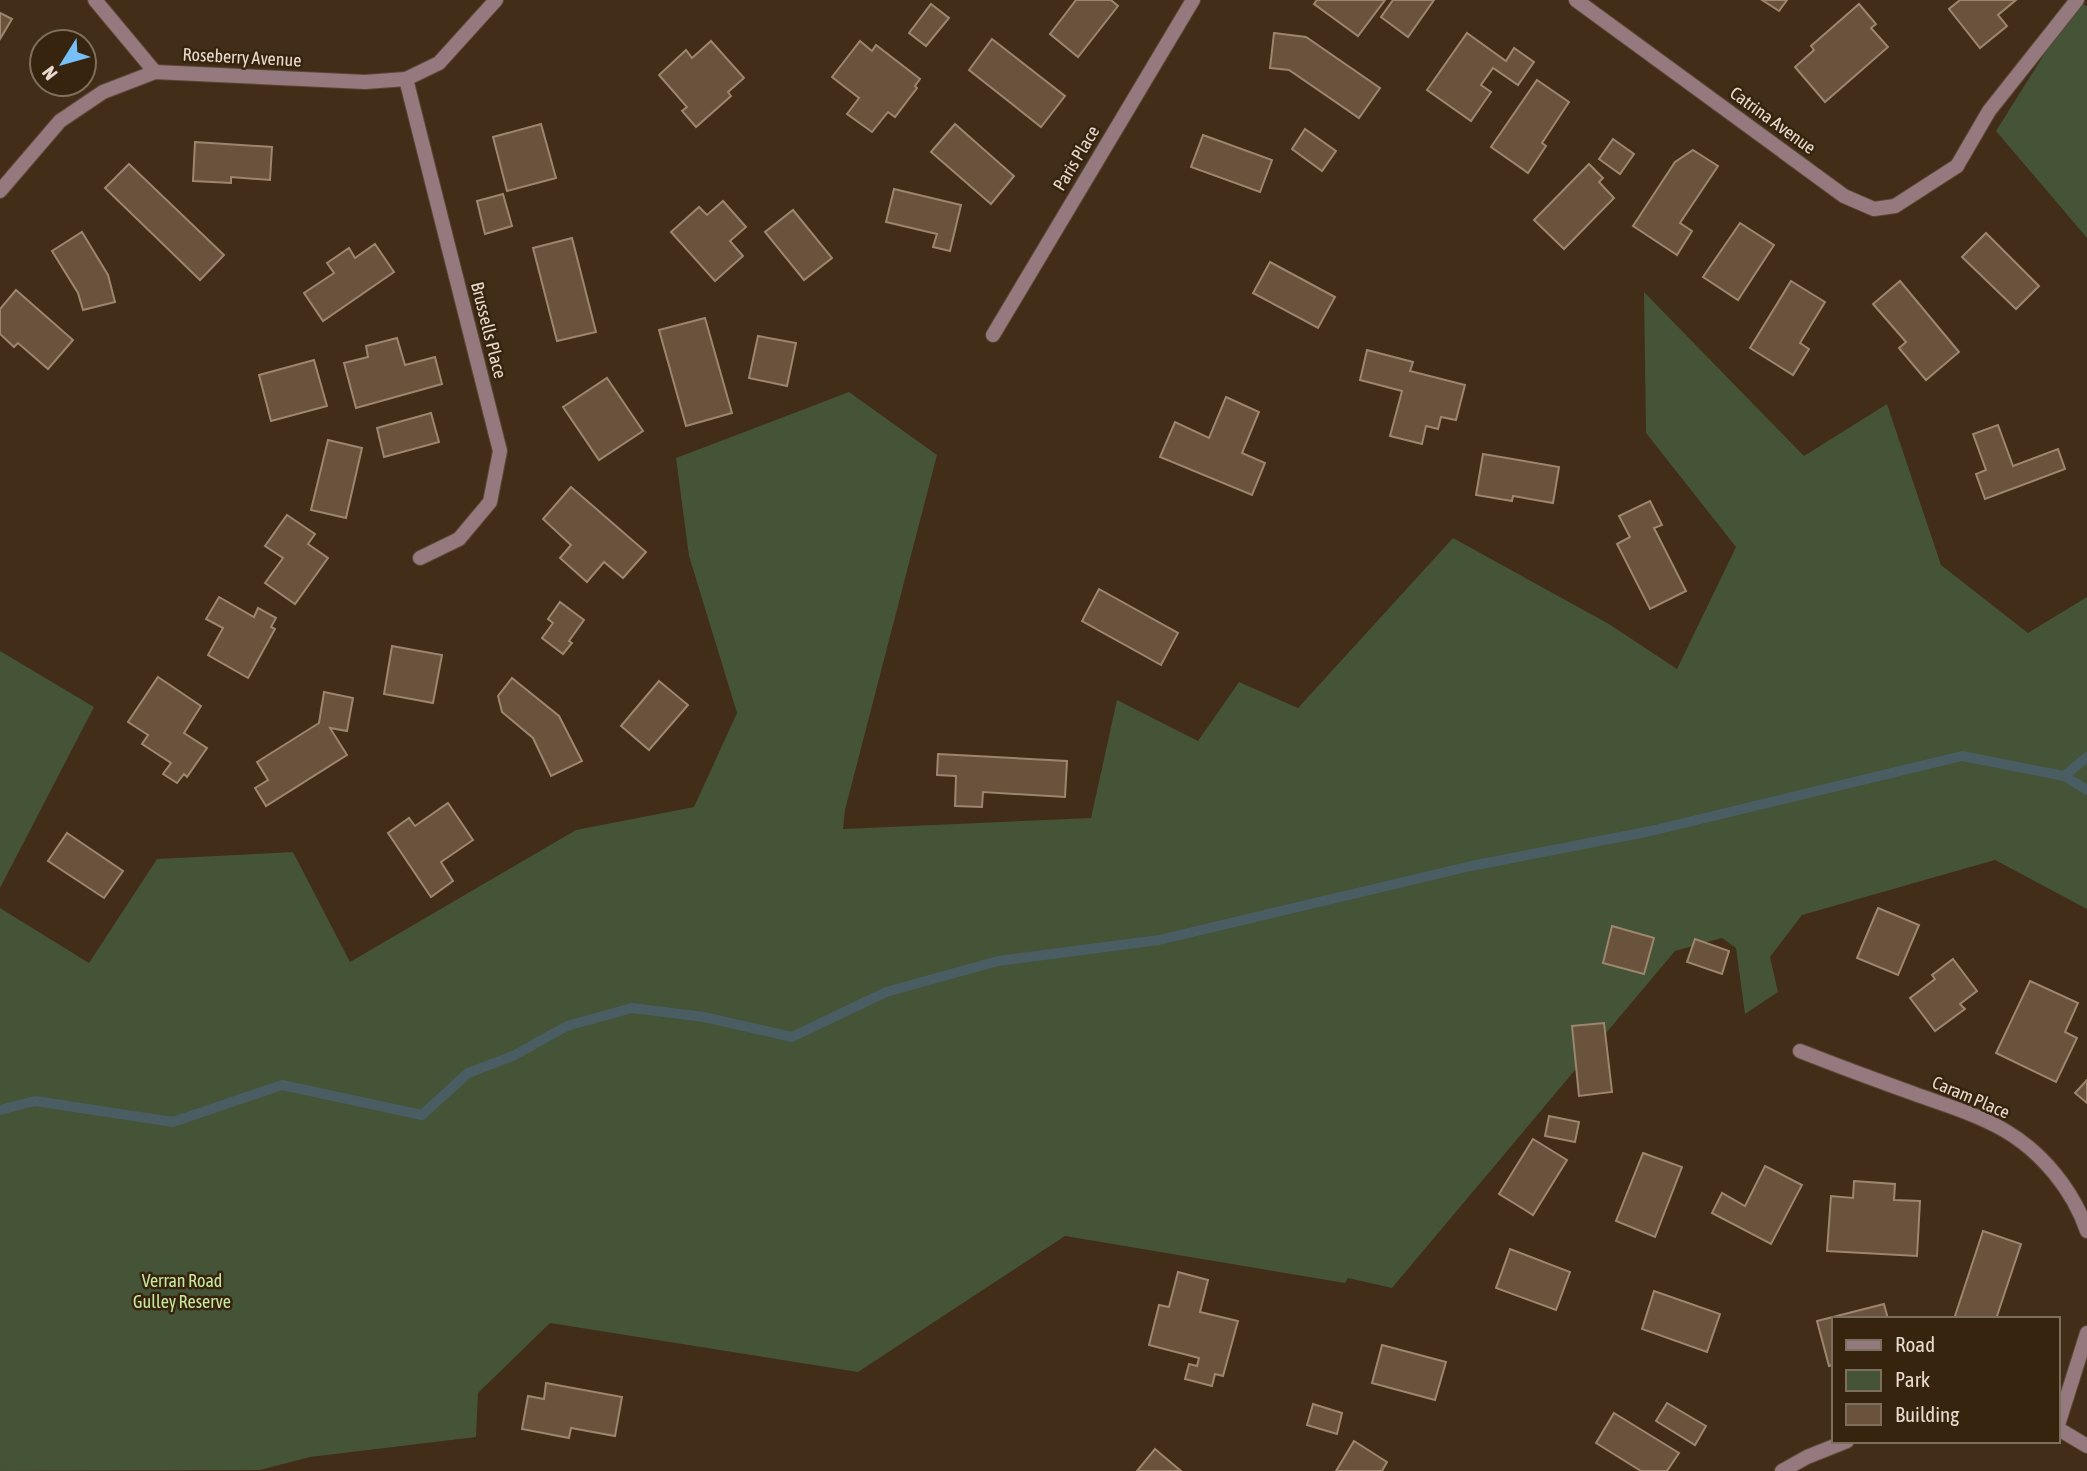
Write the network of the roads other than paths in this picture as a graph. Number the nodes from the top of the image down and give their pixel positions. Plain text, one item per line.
1 (95, 0) edge
2 (496, 0) edge
3 (1193, 0) edge
4 (1576, 0) edge
5 (2077, 0) edge
6 (155, 72) junction
7 (406, 79) junction
8 (0, 191) edge
9 (993, 335) dead end
10 (420, 558) dead end
11 (1800, 1051) dead end
12 (2087, 1231) edge
13 (2087, 1333) edge
14 (2059, 1422) edge
15 (2059, 1429) edge
16 (1842, 1443) edge
17 (2087, 1446) edge
18 (1782, 1471) edge

1 - 6 street
2 - 7 street, Roseberry Avenue
3 - 9 street, Paris Place
4 - 5 street, Catrina Avenue
6 - 7 street, Roseberry Avenue
6 - 8 street, Roseberry Avenue
7 - 10 street, Brussells Place
11 - 12 street, Caram Place
13 - 14 street
15 - 17 street
16 - 18 street

